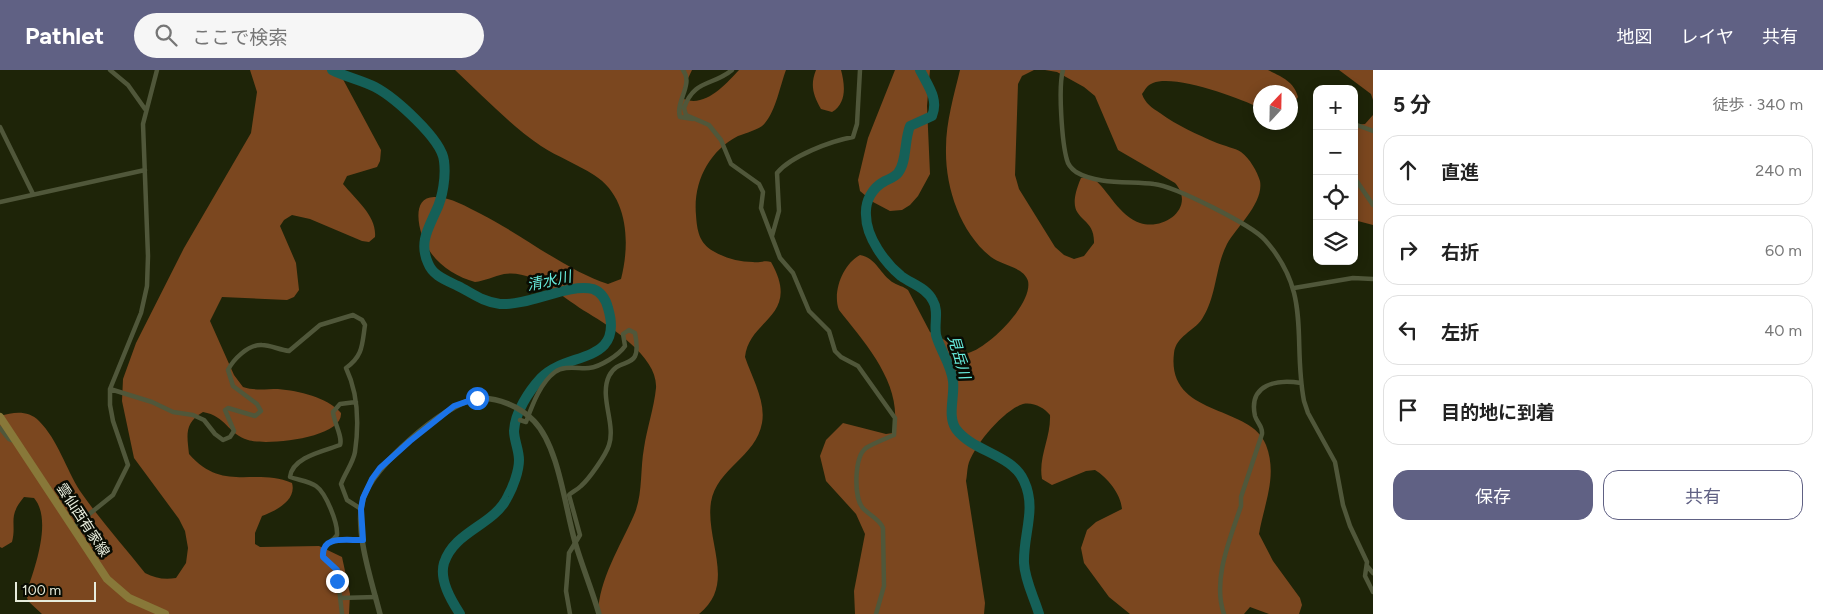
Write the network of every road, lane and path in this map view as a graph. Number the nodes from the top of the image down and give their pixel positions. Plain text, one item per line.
1 (110, 70) edge
2 (157, 70) edge
3 (683, 70) edge
4 (732, 70) edge
5 (860, 70) edge
6 (1063, 70) edge
7 (146, 110) junction
8 (695, 118) junction
9 (1358, 125) edge
10 (0, 127) edge
11 (1373, 131) edge
12 (145, 170) junction
13 (1358, 182) edge
14 (33, 194) junction
15 (0, 202) edge
16 (1373, 204) edge
17 (771, 238) junction
18 (1373, 279) edge
19 (1294, 288) junction
20 (1301, 383) junction
21 (110, 389) junction
22 (356, 402) junction
23 (0, 418) edge
24 (520, 420) dead end
25 (0, 428) edge
26 (18, 442) junction
27 (361, 509) junction
28 (72, 528) junction
29 (335, 539) junction
30 (363, 540) junction
31 (575, 543) junction
32 (1367, 566) junction
33 (1373, 573) edge
34 (1373, 592) edge
35 (376, 597) junction
36 (340, 598) junction
37 (165, 614) edge
38 (342, 614) edge
39 (380, 614) edge
40 (570, 614) edge
41 (599, 614) edge
42 (876, 614) edge
43 (1224, 614) edge

1 - 7 street
2 - 7 street
3 - 8 street
4 - 8 street
5 - 17 street
6 - 19 street
7 - 12 street
8 - 17 street
9 - 11 street
10 - 14 street
12 - 14 street
12 - 21 street
13 - 16 street
14 - 15 street
17 - 42 street
18 - 19 street
19 - 20 street
20 - 32 street
20 - 43 street
21 - 22 street
21 - 28 street
22 - 27 street
22 - 29 street
23 - 26 main road, 雲仙西有家線
24 - 31 street
25 - 26 street
26 - 28 main road, 雲仙西有家線
27 - 30 street
27 - 31 street
28 - 37 main road, 雲仙西有家線
29 - 30 street
29 - 36 street
30 - 35 street
31 - 40 street
31 - 41 street
32 - 33 street
32 - 34 street
35 - 36 street
35 - 39 street
36 - 38 street

